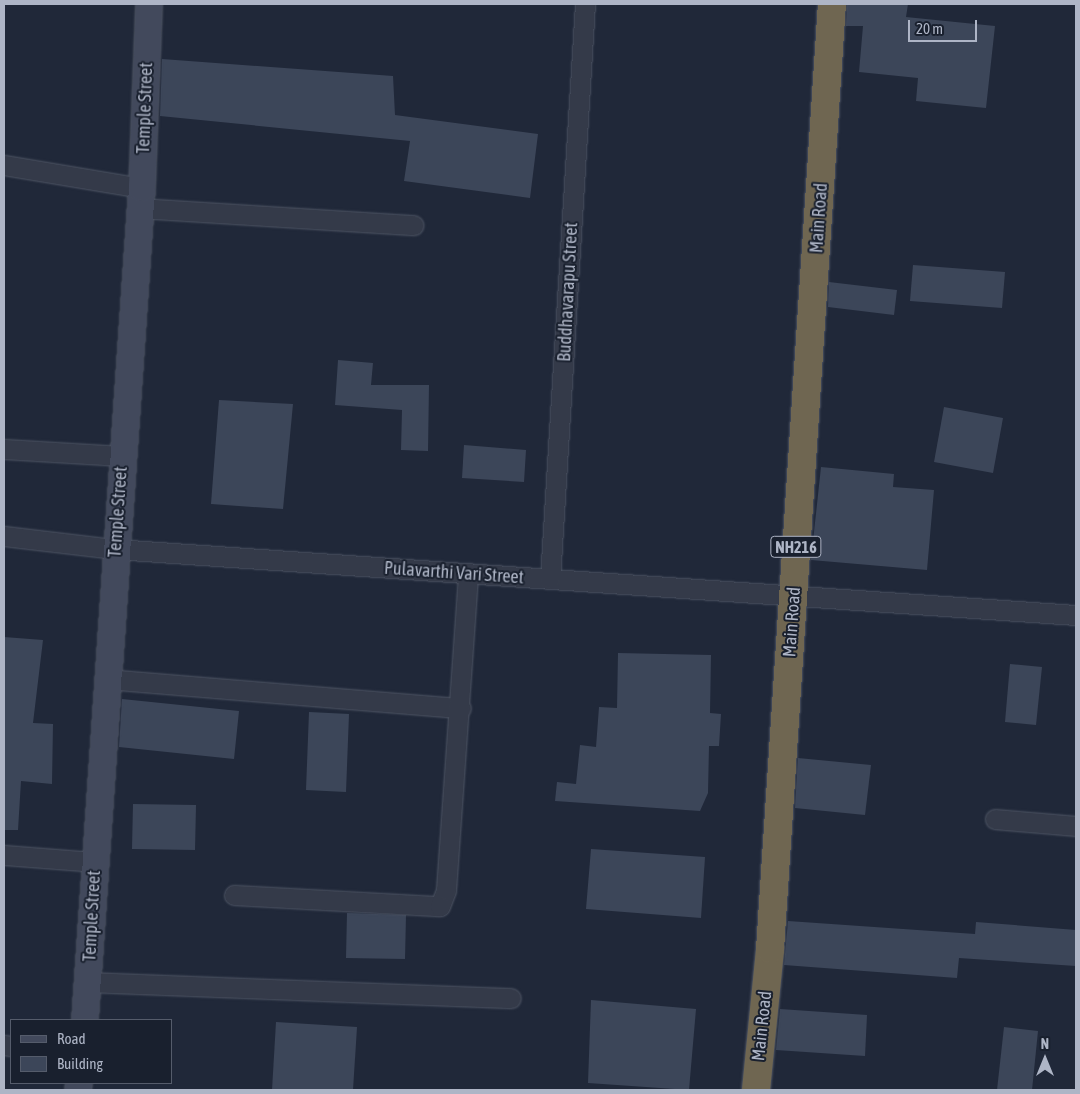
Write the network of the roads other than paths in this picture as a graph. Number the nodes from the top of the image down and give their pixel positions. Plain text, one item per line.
1 (149, 4) edge
2 (585, 4) edge
3 (832, 4) edge
4 (4, 165) edge
5 (141, 198) junction
6 (413, 225) dead end
7 (4, 449) edge
8 (122, 456) junction
9 (4, 536) edge
10 (115, 549) junction
11 (468, 574) junction
12 (550, 579) junction
13 (793, 598) junction
14 (1076, 615) edge
15 (106, 679) junction
16 (461, 708) junction
17 (995, 819) dead end
18 (1076, 826) edge
19 (4, 855) edge
20 (94, 862) junction
21 (234, 894) dead end
22 (89, 982) junction
23 (512, 998) dead end
24 (85, 1019) edge
25 (756, 1090) edge

1 - 5 street, Temple Street
2 - 12 street, Buddhavarapu Street
3 - 13 highway, Main Road / NH216
4 - 5 street
5 - 6 street
5 - 8 street, Temple Street
7 - 8 street
8 - 10 street, Temple Street
9 - 10 street, Pulavarthi Vari Street
10 - 11 street, Pulavarthi Vari Street
10 - 15 street, Temple Street
11 - 12 street, Pulavarthi Vari Street
11 - 16 street
12 - 13 street, Pulavarthi Vari Street
13 - 14 street, Pulavarthi Vari Street
13 - 25 highway, Main Road / NH216
15 - 16 street
15 - 20 street, Temple Street
16 - 21 street
17 - 18 street
19 - 20 street
20 - 22 street, Temple Street
22 - 23 street
22 - 24 street, Temple Street

